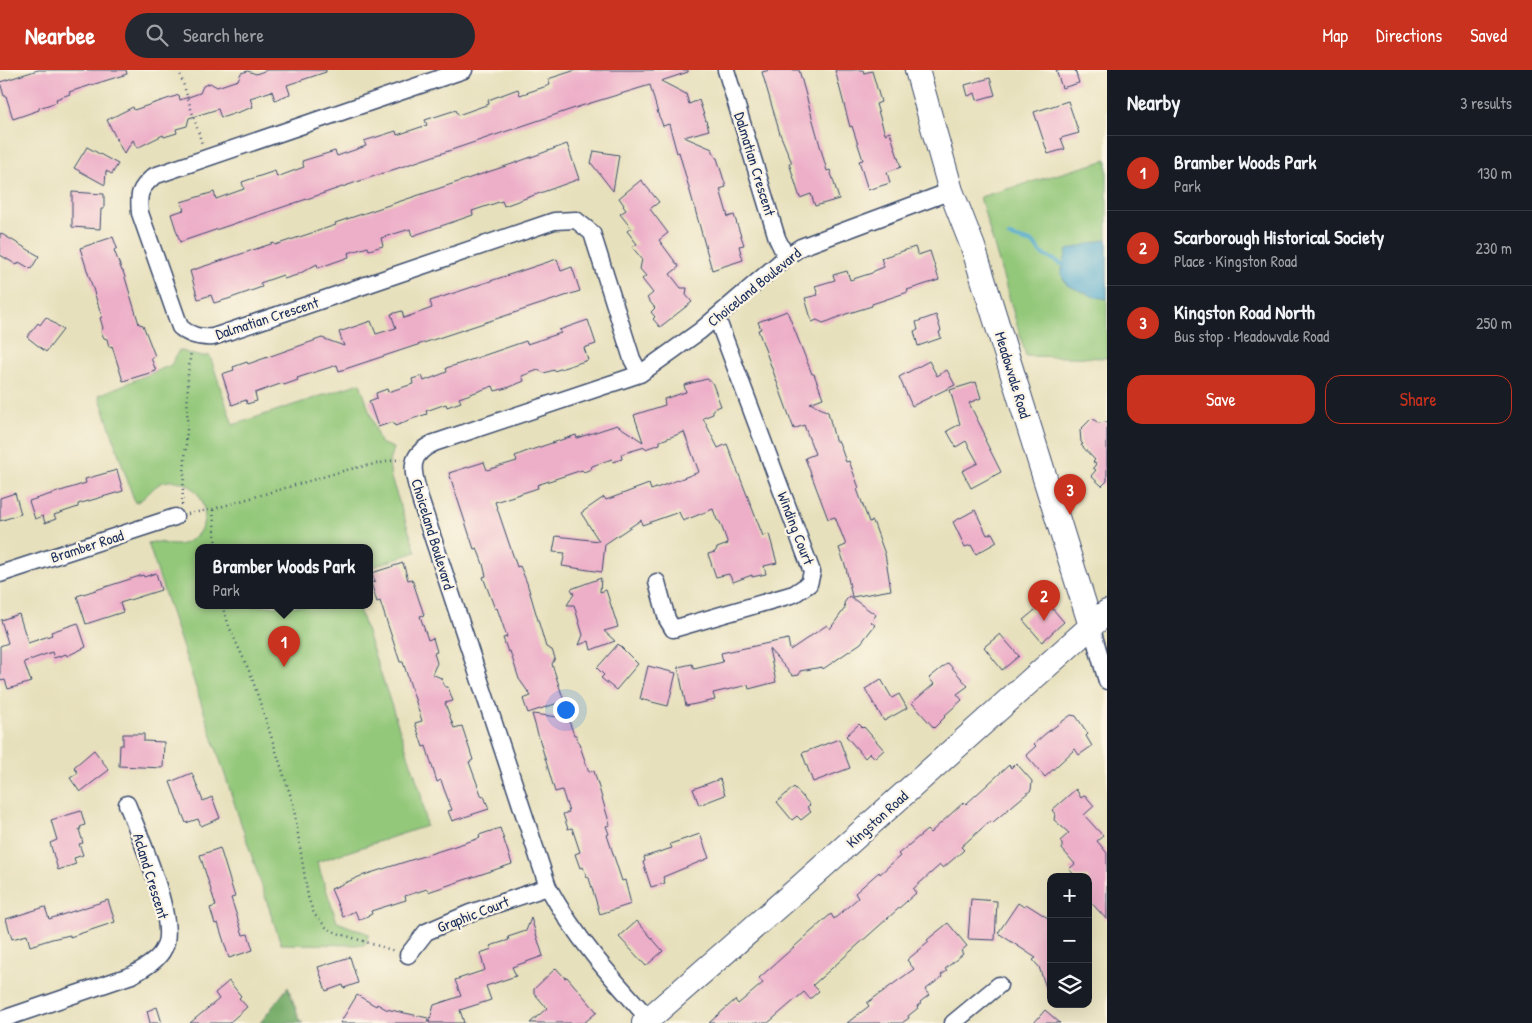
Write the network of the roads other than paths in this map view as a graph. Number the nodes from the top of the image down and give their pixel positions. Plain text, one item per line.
1 (464, 70) edge
2 (726, 70) edge
3 (917, 70) edge
4 (951, 190) junction
5 (786, 257) junction
6 (717, 318) junction
7 (640, 374) junction
8 (175, 517) road end
9 (0, 574) edge
10 (657, 582) dead end
11 (1099, 619) edge
12 (1107, 681) edge
13 (127, 804) dead end
14 (548, 887) junction
15 (408, 955) road end
16 (999, 985) dead end
17 (0, 1020) edge
18 (646, 1021) edge
19 (953, 1023) edge

1 - 7 street, Dalmatian Crescent
2 - 5 street, Dalmatian Crescent
3 - 4 street, Meadowvale Road
4 - 5 street, Choiceland Boulevard
4 - 11 street, Meadowvale Road
5 - 6 street, Choiceland Boulevard
6 - 7 street, Choiceland Boulevard
6 - 10 street, Winding Court
7 - 14 street, Choiceland Boulevard
8 - 9 street, Bramber Road
11 - 12 street, Meadowvale Road
11 - 18 street, Kingston Road
13 - 17 street, Acland Crescent
14 - 15 street, Graphic Court
14 - 18 street, Choiceland Boulevard
16 - 19 street

